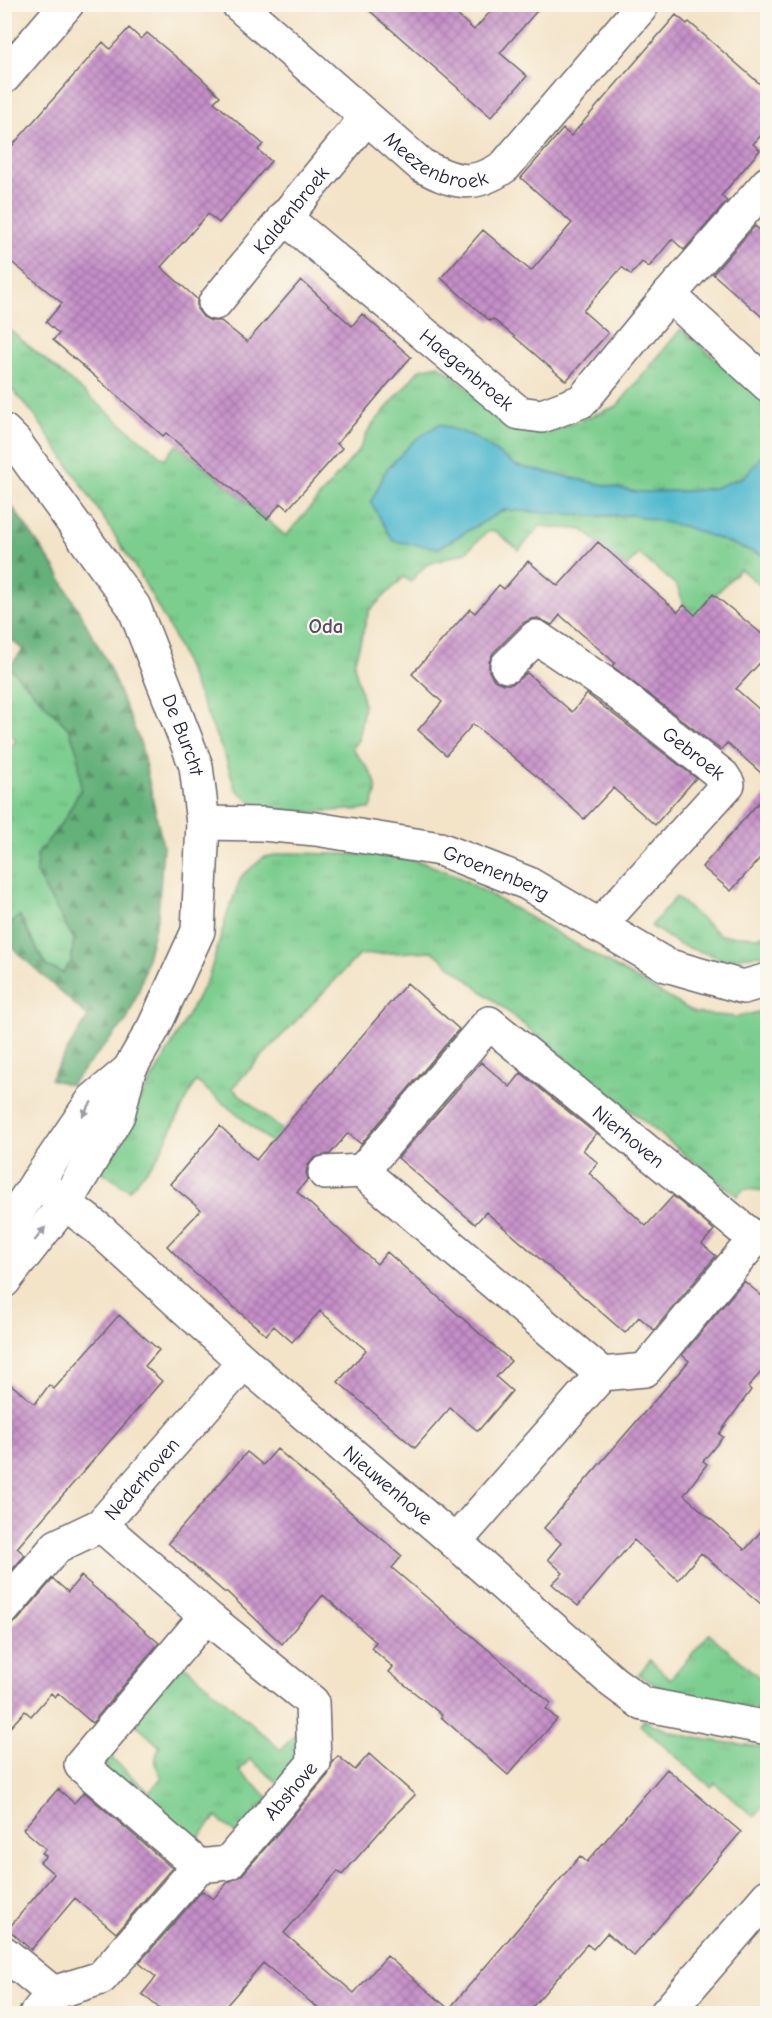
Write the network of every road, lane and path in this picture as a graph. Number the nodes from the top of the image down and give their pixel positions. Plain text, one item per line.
1 (67, 4) edge
2 (238, 4) edge
3 (638, 4) edge
4 (4, 77) edge
5 (366, 118) junction
6 (768, 183) edge
7 (284, 218) junction
8 (669, 295) junction
9 (215, 303) dead end
10 (768, 385) edge
11 (4, 431) edge
12 (507, 666) dead end
13 (203, 823) junction
14 (599, 926) junction
15 (768, 980) edge
16 (129, 1070) junction
17 (363, 1171) junction
18 (325, 1173) dead end
19 (37, 1182) junction
20 (66, 1202) junction
21 (4, 1231) edge
22 (4, 1281) edge
23 (244, 1362) junction
24 (602, 1374) junction
25 (101, 1525) junction
26 (455, 1542) junction
27 (4, 1608) edge
28 (206, 1616) junction
29 (768, 1728) edge
30 (199, 1866) junction
31 (768, 1896) edge
32 (4, 1953) edge
33 (45, 2003) edge
34 (666, 2013) edge

1 - 4 street
2 - 5 street, Meezenbroek
3 - 5 street, Meezenbroek
5 - 7 street, Kaldenbroek
6 - 8 street, Haegenbroek
7 - 8 street, Haegenbroek
7 - 9 street, Kaldenbroek
8 - 10 street
11 - 13 street, De Burcht
12 - 14 street, Gebroek
13 - 14 street, Groenenberg
13 - 16 street, De Burcht
14 - 15 street, Groenenberg
16 -> 19 street, De Burcht
16 - 20 street, De Burcht
17 - 18 street
17 - 24 street
17 - 24 street, Nierhoven
19 - 20 street, Nieuwenhove
19 - 21 street, De Burcht
22 -> 20 street, De Burcht
20 - 23 street, Nieuwenhove
23 - 25 street, Nederhoven
23 - 26 street, Nieuwenhove
24 - 26 street
25 - 27 street, Nederhoven
25 - 28 street, Abshove
26 - 29 street, Nieuwenhove
28 - 30 street
28 - 30 street, Abshove
30 - 33 street
31 - 34 street
32 - 33 street

